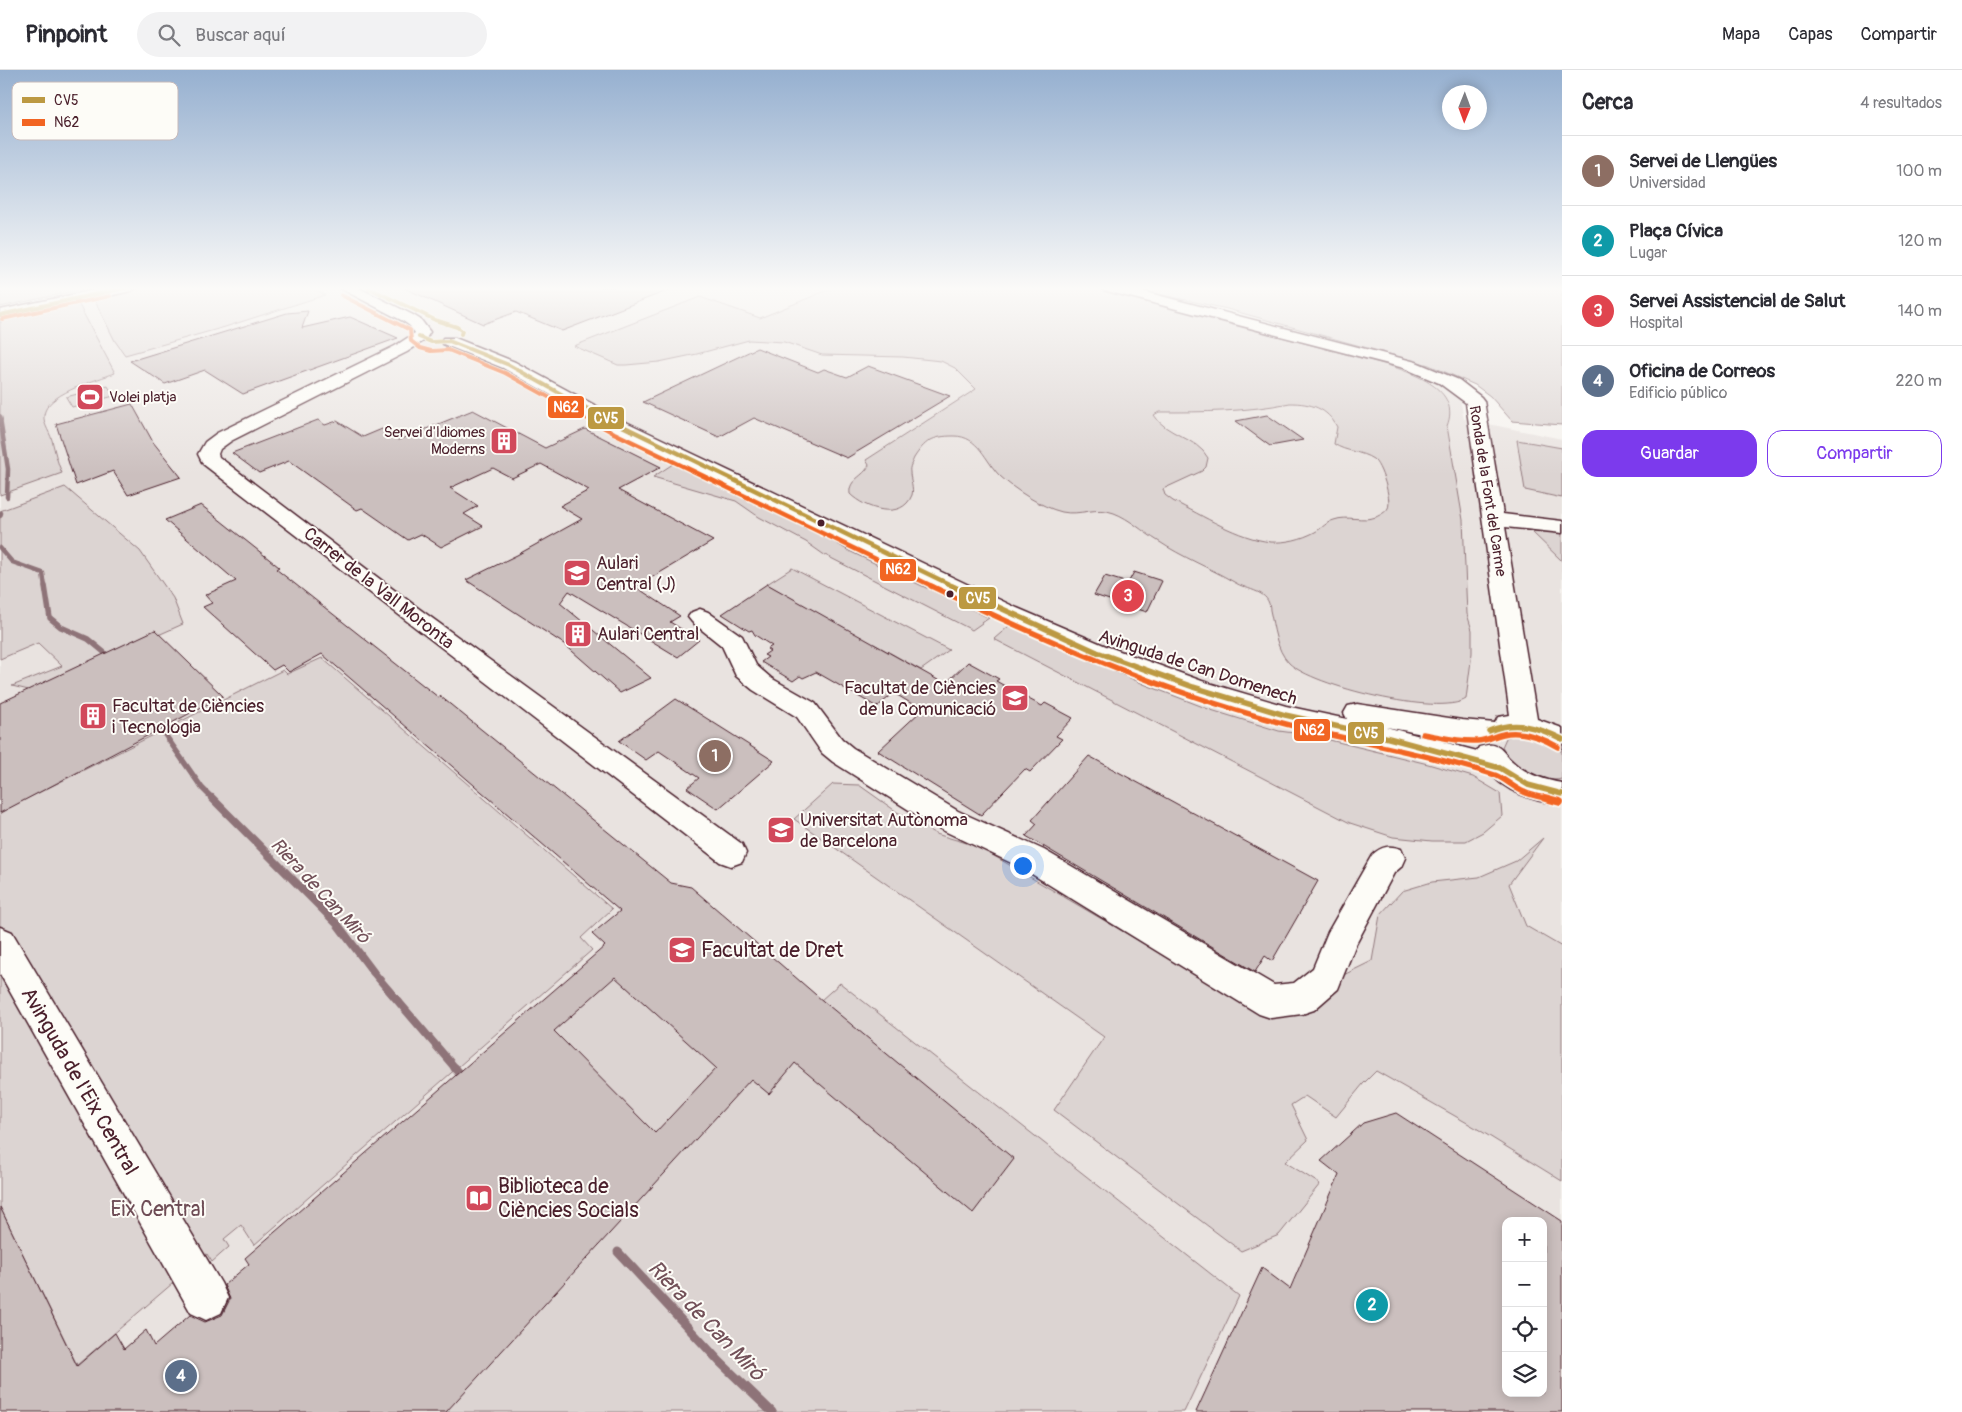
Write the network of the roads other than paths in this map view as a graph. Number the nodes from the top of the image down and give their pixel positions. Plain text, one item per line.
1 (399, 350) edge
2 (473, 350) edge
3 (492, 350) edge
4 (1350, 350) edge
5 (1494, 519) junction
6 (1562, 527) edge
7 (700, 617) dead end
8 (1525, 726) junction
9 (1489, 731) junction
10 (1562, 739) edge
11 (1500, 768) junction
12 (1562, 794) edge
13 (731, 853) dead end
14 (1390, 858) dead end
15 (0, 942) edge
16 (206, 1298) dead end

1 - 13 street, Carrer de la Vall Moronta
2 - 11 street, Avinguda de Can Domenech
3 - 9 street, Avinguda de Can Domenech
4 - 5 street, Ronda de la Font del Carme
5 - 6 street
5 - 8 street, Ronda de la Font del Carme
7 - 14 street
8 - 9 street, Avinguda de Can Domenech
8 - 10 street, Avinguda de Can Domenech
9 - 11 street
11 - 12 street
15 - 16 street, Avinguda de l'Eix Central

